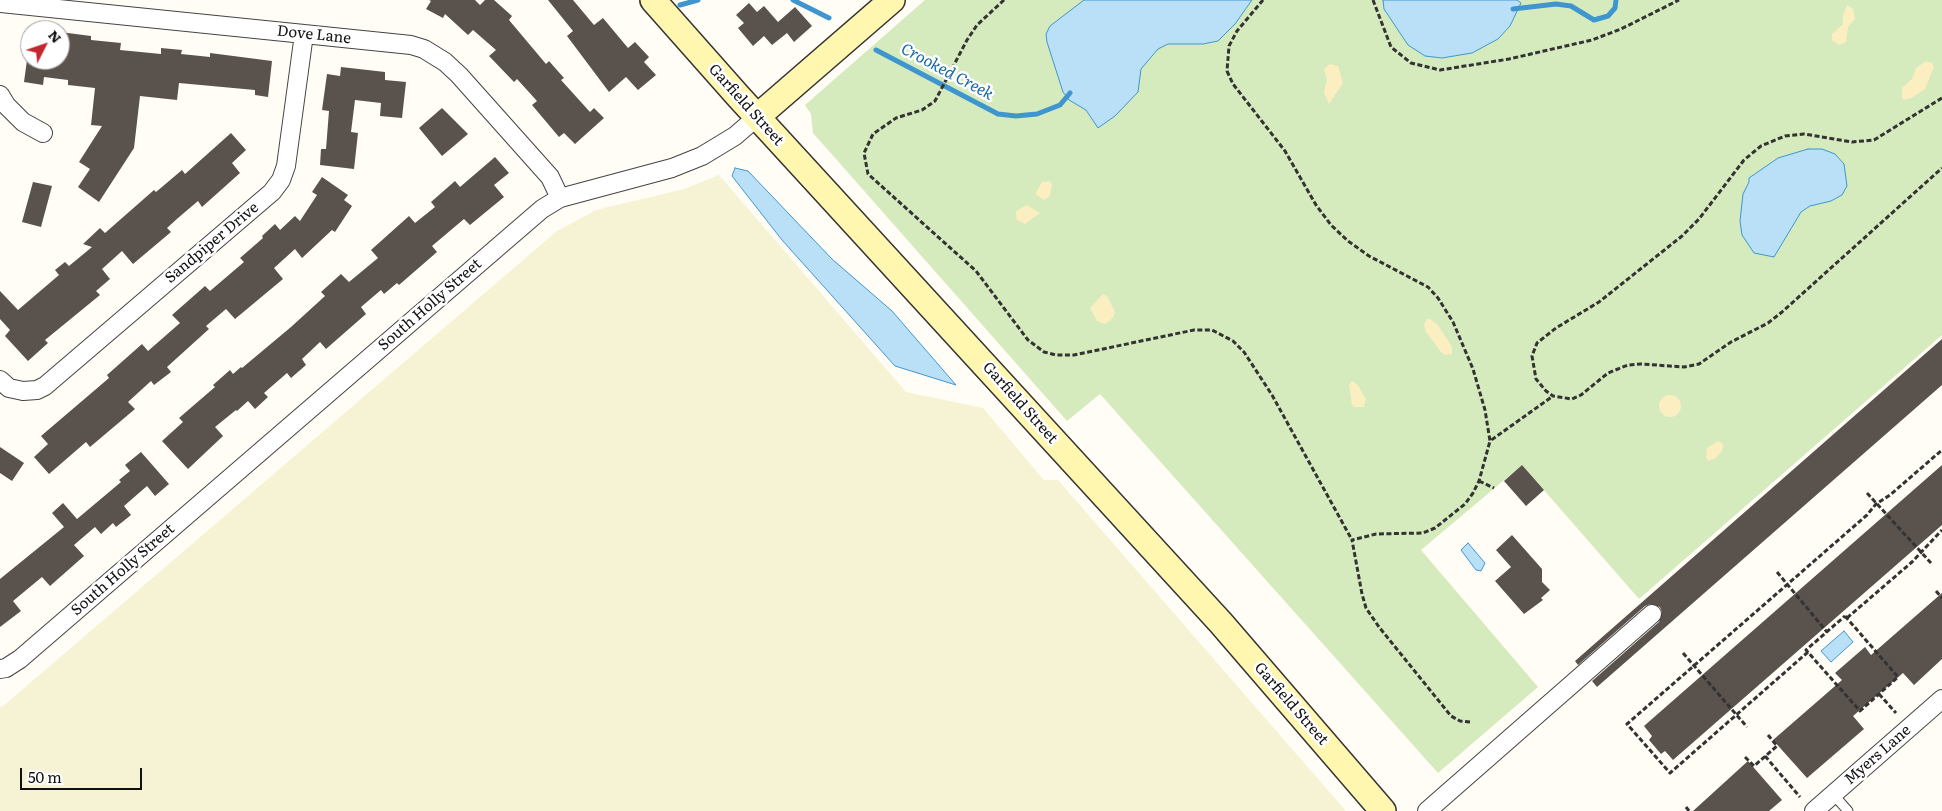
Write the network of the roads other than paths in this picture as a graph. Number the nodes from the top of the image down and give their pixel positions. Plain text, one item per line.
1 (652, 0) edge
2 (892, 0) edge
3 (0, 3) edge
4 (304, 34) junction
5 (0, 95) edge
6 (757, 118) junction
7 (44, 133) dead end
8 (560, 198) junction
9 (0, 380) edge
10 (1652, 614) dead end
11 (0, 669) edge
12 (1942, 699) edge
13 (1834, 794) junction
14 (1383, 811) edge
15 (1427, 811) edge
16 (1814, 811) edge
17 (1848, 811) edge

1 - 6 main road, Garfield Street
2 - 6 main road, South Holly Street
3 - 4 street, Dove Lane
4 - 8 street, Dove Lane
4 - 9 street, Sandpiper Drive
5 - 7 street
6 - 8 street, South Holly Street
6 - 14 main road, Garfield Street
8 - 11 street, South Holly Street
10 - 15 street
12 - 13 street, Myers Lane
13 - 16 street, Myers Lane
13 - 17 lane

